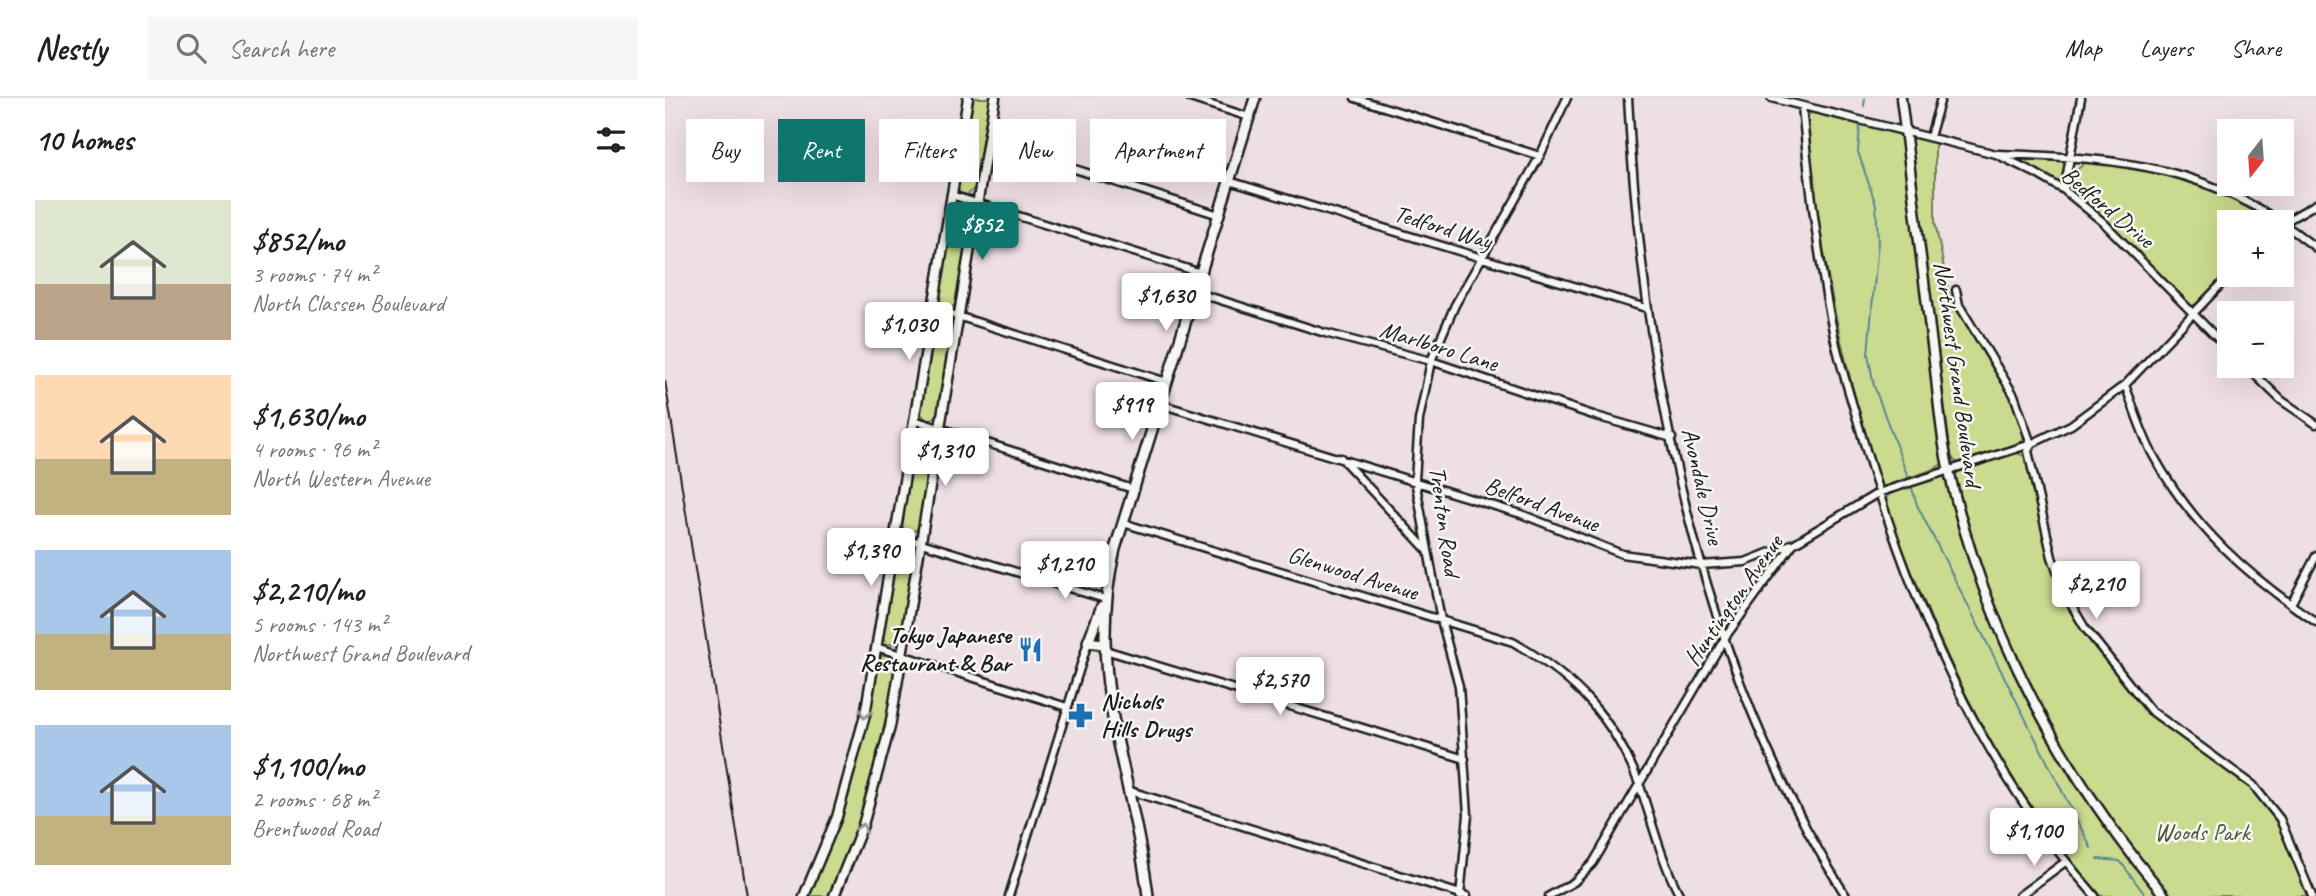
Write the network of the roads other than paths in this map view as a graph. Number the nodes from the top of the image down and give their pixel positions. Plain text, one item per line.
1 (968, 98) edge
2 (995, 98) edge
3 (1190, 98) edge
4 (1255, 98) edge
5 (1355, 98) edge
6 (1567, 98) edge
7 (1628, 98) edge
8 (1771, 98) edge
9 (1901, 98) edge
10 (1941, 98) edge
11 (2081, 98) edge
12 (1802, 106) junction
13 (1249, 117) junction
14 (1905, 131) junction
15 (1930, 137) junction
16 (987, 141) junction
17 (1996, 154) junction
18 (1540, 156) junction
19 (2072, 156) junction
20 (1229, 181) junction
21 (2064, 190) junction
22 (951, 195) junction
23 (977, 203) junction
24 (2316, 204) edge
25 (2260, 210) edge
26 (1219, 215) junction
27 (2294, 217) edge
28 (2294, 231) edge
29 (2316, 248) edge
30 (1481, 260) junction
31 (1201, 273) junction
32 (2219, 287) edge
33 (1956, 290) dead end
34 (1195, 292) junction
35 (932, 308) junction
36 (1646, 308) junction
37 (2192, 313) junction
38 (958, 316) junction
39 (2217, 338) edge
40 (1431, 361) junction
41 (2258, 378) edge
42 (1167, 382) junction
43 (2125, 385) junction
44 (1160, 404) junction
45 (914, 420) junction
46 (2316, 424) edge
47 (940, 428) junction
48 (1672, 438) junction
49 (2031, 444) junction
50 (1340, 457) junction
51 (1948, 469) junction
52 (1415, 480) junction
53 (1133, 489) junction
54 (1878, 493) junction
55 (1123, 523) junction
56 (895, 535) junction
57 (921, 543) junction
58 (1793, 544) junction
59 (1428, 551) junction
60 (2316, 556) edge
61 (1701, 565) junction
62 (1105, 599) junction
63 (2291, 604) junction
64 (1441, 620) junction
65 (2316, 622) edge
66 (1726, 636) junction
67 (1088, 642) junction
68 (876, 647) junction
69 (1103, 647) junction
70 (903, 655) junction
71 (1067, 707) junction
72 (1465, 759) junction
73 (1640, 786) junction
74 (1127, 790) junction
75 (2065, 862) junction
76 (804, 896) edge
77 (834, 896) edge
78 (1009, 896) edge
79 (1148, 896) edge
80 (1462, 896) edge
81 (1549, 896) edge
82 (1679, 896) edge
83 (1846, 896) edge
84 (2019, 896) edge
85 (2095, 896) edge
86 (2165, 896) edge
87 (2312, 896) edge

1 - 22 street
2 - 16 street
3 - 13 street
4 - 13 main road
5 - 18 street
6 - 18 street, Trenton Road
7 - 36 street, Avondale Drive
8 - 12 street, Bedford Drive
9 - 14 street, Northwest Grand Boulevard
10 - 15 street
11 - 19 street
12 - 14 street, Bedford Drive
12 - 54 street
13 - 20 main road
14 - 15 street, Bedford Drive
14 - 51 street, Northwest Grand Boulevard
15 - 17 street, Bedford Drive
16 - 23 street
16 - 26 street
17 - 19 street
17 - 21 street, Bedford Drive
18 - 30 street, Trenton Road
19 - 21 street
19 - 25 street
20 - 26 main road
20 - 30 street, Tedford Way
21 - 37 street, Bedford Drive
22 - 23 street
22 - 35 street
23 - 31 street
23 - 38 street
24 - 27 street
26 - 31 main road
28 - 29 street
30 - 36 street, Tedford Way
30 - 40 street, Trenton Road
31 - 34 main road
32 - 37 street, Huntington Avenue
33 - 49 street, Northwest Grand Boulevard
34 - 40 street, Marlboro Lane
34 - 42 main road
35 - 38 street
35 - 45 street
36 - 48 street, Avondale Drive
37 - 39 street, Bedford Drive
37 - 43 street, Huntington Avenue
38 - 42 street
38 - 47 street
40 - 48 street, Marlboro Lane
40 - 52 street, Trenton Road
41 - 46 street
42 - 44 main road
43 - 49 street, Huntington Avenue
43 - 63 street
44 - 50 street, Belford Avenue
44 - 53 main road
45 - 47 street
45 - 56 street
47 - 53 street
47 - 57 street
48 - 61 street, Avondale Drive
49 - 51 street, Huntington Avenue
49 - 87 street, Northwest Grand Boulevard
50 - 52 street, Belford Avenue
50 - 59 street
51 - 54 street, Huntington Avenue
51 - 86 street, Northwest Grand Boulevard
52 - 59 street, Trenton Road
52 - 61 street, Belford Avenue
53 - 55 main road
54 - 58 street, Huntington Avenue
54 - 75 street
55 - 62 main road
55 - 64 street, Glenwood Avenue
56 - 57 street
56 - 68 street
57 - 62 street
57 - 70 street
58 - 61 street, Belford Avenue
58 - 66 street, Huntington Avenue
59 - 64 street, Trenton Road
60 - 63 street
61 - 66 street, Avondale Drive
62 - 67 main road
62 - 69 main road
63 - 65 street
64 - 72 street, Trenton Road
64 - 73 street, Glenwood Avenue
66 - 73 street, Huntington Avenue
66 - 83 street, Avondale Drive
67 - 69 main road
67 - 71 street
68 - 70 street
68 -> 76 street
69 - 72 street
69 - 74 main road
70 - 71 street
77 -> 70 street
71 - 78 street
72 - 80 street, Trenton Road
73 - 81 street, Huntington Avenue
73 - 82 street, Glenwood Avenue
74 - 79 main road
74 - 80 street
75 - 84 street
75 - 85 street

